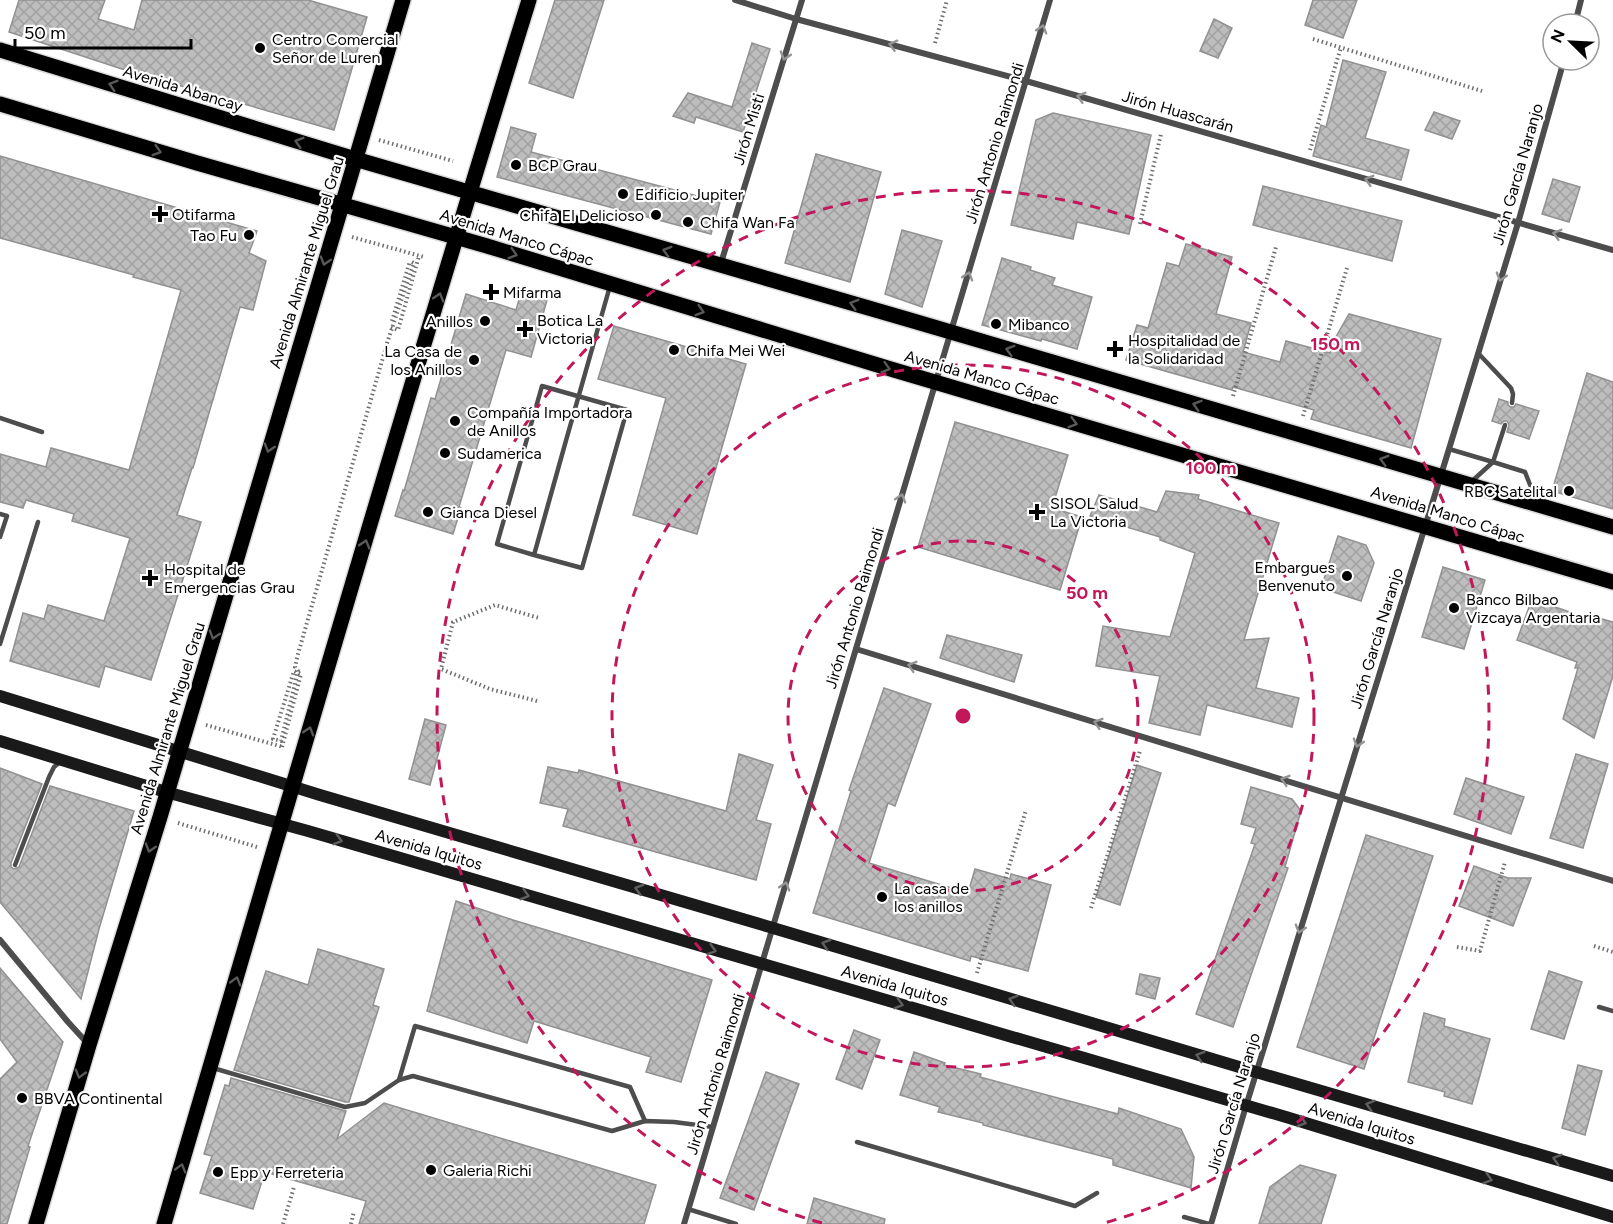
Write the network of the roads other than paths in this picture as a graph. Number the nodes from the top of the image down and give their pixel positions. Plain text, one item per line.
1 (403, 0) edge
2 (529, 0) edge
3 (735, 0) edge
4 (802, 0) edge
5 (1050, 0) edge
6 (796, 18) junction
7 (0, 50) edge
8 (1561, 72) edge
9 (1026, 81) junction
10 (0, 104) edge
11 (360, 161) junction
12 (470, 193) junction
13 (347, 206) junction
14 (1518, 223) junction
15 (457, 238) junction
16 (1613, 250) edge
17 (720, 266) junction
18 (611, 284) junction
19 (951, 332) junction
20 (1478, 353) junction
21 (936, 382) junction
22 (579, 396) junction
23 (1512, 403) dead end
24 (0, 418) edge
25 (1505, 425) dead end
26 (42, 432) dead end
27 (1449, 450) junction
28 (1493, 462) junction
29 (1440, 477) junction
30 (1467, 484) junction
31 (1538, 506) junction
32 (0, 514) edge
33 (38, 522) dead end
34 (1424, 526) junction
35 (1613, 527) edge
36 (0, 537) edge
37 (534, 555) junction
38 (1613, 582) edge
39 (0, 644) edge
40 (856, 649) junction
41 (0, 696) edge
42 (0, 741) edge
43 (184, 754) junction
44 (62, 760) junction
45 (293, 787) junction
46 (173, 794) junction
47 (1341, 798) junction
48 (281, 824) junction
49 (15, 865) dead end
50 (1613, 881) edge
51 (773, 928) junction
52 (0, 940) edge
53 (762, 963) junction
54 (1599, 1006) dead end
55 (1613, 1011) edge
56 (88, 1045) junction
57 (210, 1067) junction
58 (1256, 1072) junction
59 (399, 1080) junction
60 (1246, 1106) junction
61 (645, 1120) junction
62 (713, 1127) junction
63 (857, 1143) dead end
64 (1613, 1176) edge
65 (1097, 1193) dead end
66 (688, 1209) junction
67 (1184, 1217) dead end
68 (1613, 1217) edge
69 (36, 1224) edge
70 (164, 1224) edge
71 (684, 1224) edge
72 (736, 1224) edge
73 (1210, 1224) edge

1 - 11 main road, Avenida Almirante Miguel Grau
2 - 12 main road
3 - 6 street, Jirón Huascarán
4 - 6 street, Jirón Misti
9 -> 5 street, Jirón Antonio Raimondi
9 -> 6 street, Jirón Huascarán
6 -> 17 street, Jirón Misti
11 -> 7 main road, Avenida Abancay
8 - 14 street, Jirón García Naranjo
14 -> 9 street, Jirón Huascarán
19 -> 9 street, Jirón Antonio Raimondi
10 -> 13 main road
11 - 12 main road, Avenida Manco Cápac
11 - 13 main road, Avenida Almirante Miguel Grau
12 - 15 main road
17 -> 12 main road, Avenida Manco Cápac
13 - 15 main road, Avenida Manco Cápac
13 -> 43 main road, Avenida Almirante Miguel Grau
16 -> 14 street, Jirón Huascarán
14 -> 20 street, Jirón García Naranjo
15 -> 18 main road, Avenida Manco Cápac
45 -> 15 main road
19 -> 17 main road, Avenida Manco Cápac
18 -> 21 main road, Avenida Manco Cápac
18 - 22 lane
19 - 21 street, Jirón Antonio Raimondi
29 -> 19 main road, Avenida Manco Cápac
20 - 23 lane
20 - 27 street, Jirón García Naranjo
21 -> 34 main road, Avenida Manco Cápac
40 -> 21 street, Jirón Antonio Raimondi
22 - 37 lane
22 - 37 lane
22 - 37 lane
24 - 26 lane
25 - 28 lane
27 - 28 lane
27 - 29 street, Jirón García Naranjo
28 - 30 lane
28 - 31 lane
29 - 30 main road, Avenida Manco Cápac
29 - 34 street, Jirón García Naranjo
30 - 31 main road, Avenida Manco Cápac
31 - 35 main road, Avenida Manco Cápac
32 - 36 lane
33 - 39 lane
34 - 38 main road, Avenida Manco Cápac
34 -> 47 street, Jirón García Naranjo
47 -> 40 street
51 -> 40 street, Jirón Antonio Raimondi
41 - 43 main road, Avenida Iquitos
42 - 44 main road, Avenida Iquitos
43 - 45 main road, Avenida Iquitos
43 - 46 main road, Avenida Almirante Miguel Grau
44 - 46 main road, Avenida Iquitos
44 - 49 lane
45 - 48 main road
51 -> 45 main road, Avenida Iquitos
46 - 48 main road, Avenida Iquitos
46 -> 56 main road, Avenida Almirante Miguel Grau
47 - 50 street
47 -> 58 street, Jirón García Naranjo
48 -> 53 main road, Avenida Iquitos
57 -> 48 main road
51 - 53 street, Jirón Antonio Raimondi
58 -> 51 main road, Avenida Iquitos
52 - 56 street
53 -> 60 main road, Avenida Iquitos
53 - 62 street, Jirón Antonio Raimondi
54 - 55 lane
56 -> 69 main road, Avenida Almirante Miguel Grau
57 - 59 lane
70 -> 57 main road
58 - 60 street, Jirón García Naranjo
64 -> 58 main road, Avenida Iquitos
59 - 61 lane
59 - 61 lane
60 -> 68 main road, Avenida Iquitos
60 - 73 street, Jirón García Naranjo
61 - 62 lane
62 - 66 street, Jirón Antonio Raimondi
63 - 65 lane
66 - 71 street, Jirón Antonio Raimondi
66 - 72 lane
67 - 73 lane

